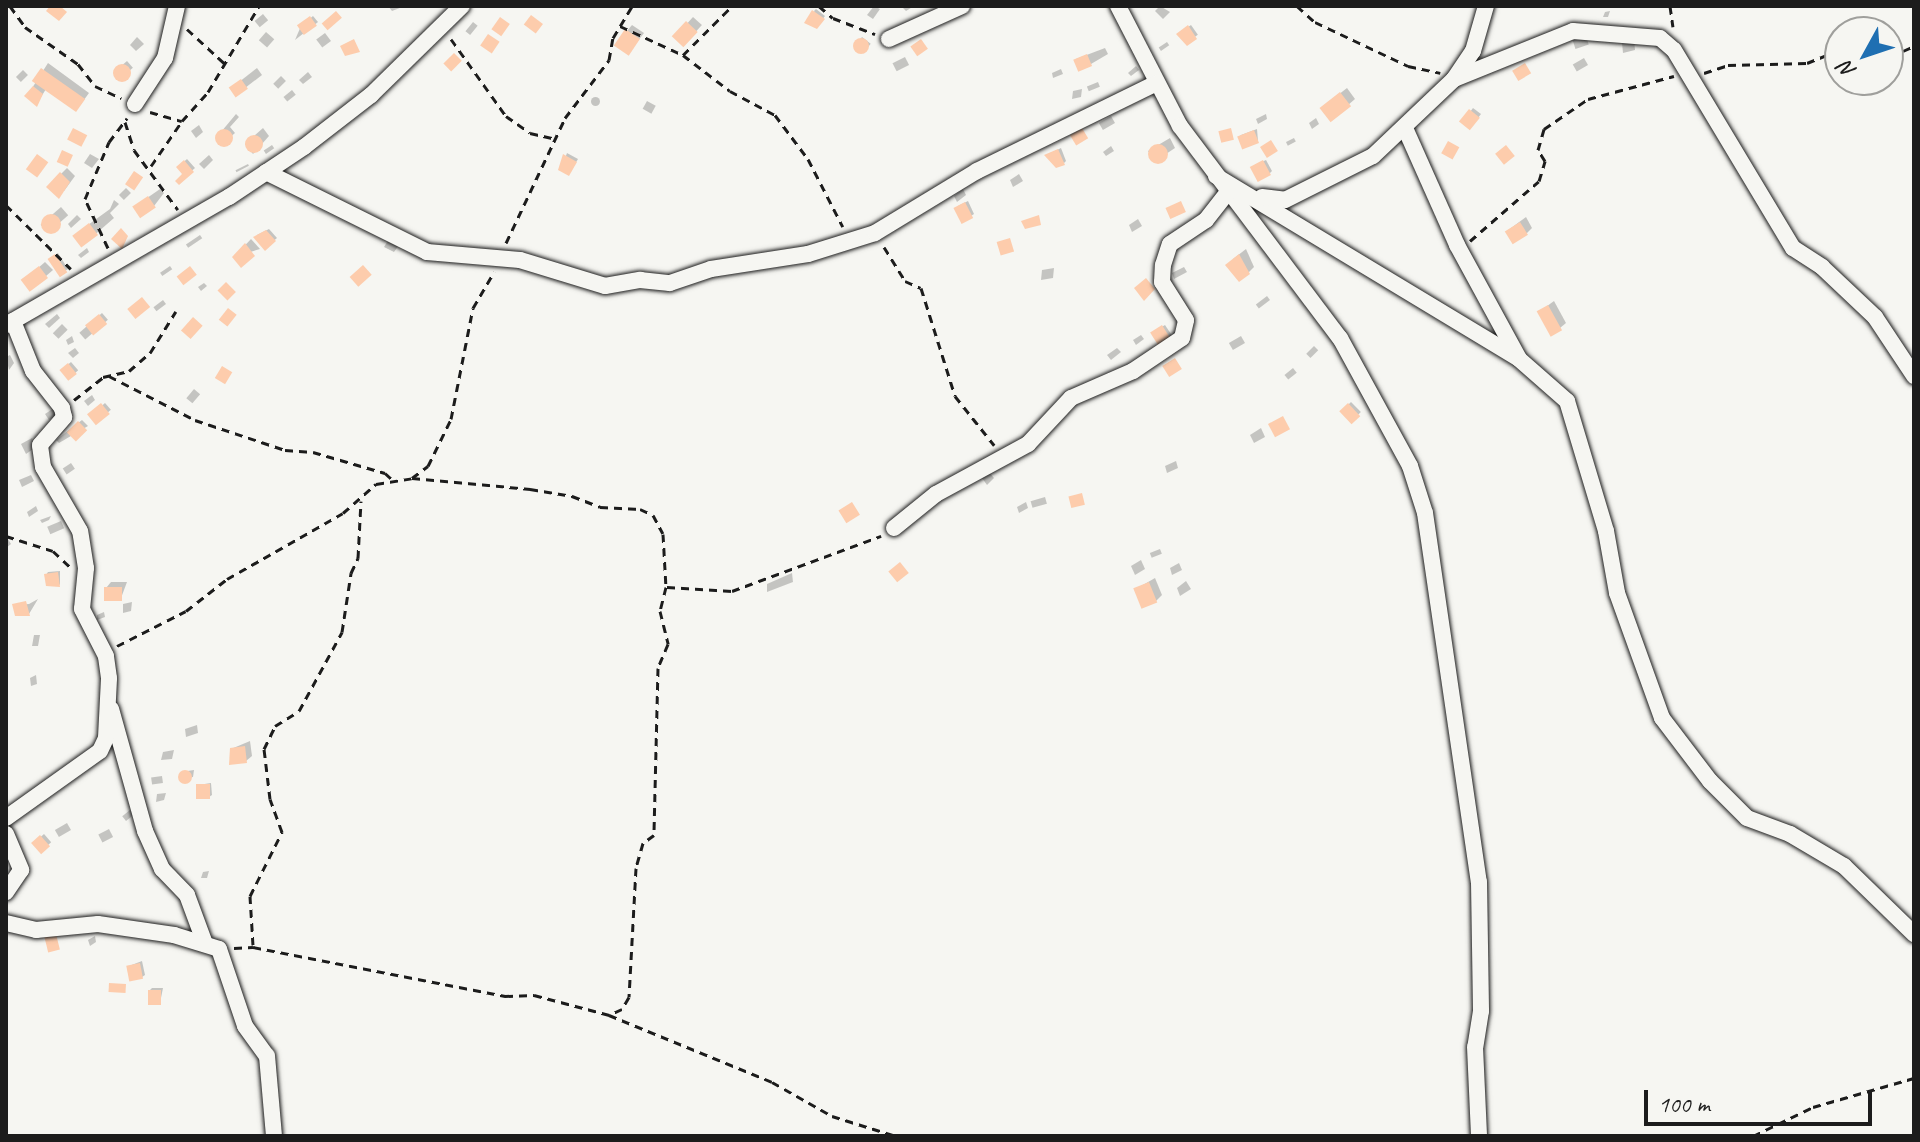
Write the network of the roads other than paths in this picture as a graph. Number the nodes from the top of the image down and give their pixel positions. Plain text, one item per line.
1 (462, 6) edge
2 (962, 6) edge
3 (1118, 6) edge
4 (1486, 6) edge
5 (177, 13) edge
6 (889, 39) road end
7 (1454, 79) junction
8 (1157, 83) junction
9 (135, 104) road end
10 (1405, 128) junction
11 (266, 172) junction
12 (1211, 173) junction
13 (1227, 193) junction
14 (1252, 195) junction
15 (9, 323) edge
16 (1519, 359) junction
17 (1914, 376) edge
18 (894, 528) road end
19 (108, 700) junction
20 (6, 818) edge
21 (6, 834) edge
22 (6, 892) edge
23 (6, 923) edge
24 (1914, 934) edge
25 (211, 945) junction
26 (274, 1136) edge
27 (1479, 1136) edge

1 - 11 street
2 - 6 street
3 - 8 street
4 - 7 street
5 - 9 street
7 - 10 street
7 - 17 street
8 - 11 street
8 - 12 street
10 - 14 street
10 - 16 street
11 - 15 street
12 - 13 street
12 - 14 street
13 - 18 street
13 - 27 street
14 - 16 street
15 - 19 street
16 - 24 street
19 - 20 street
19 - 25 street
21 - 22 street
23 - 25 street
25 - 26 street

